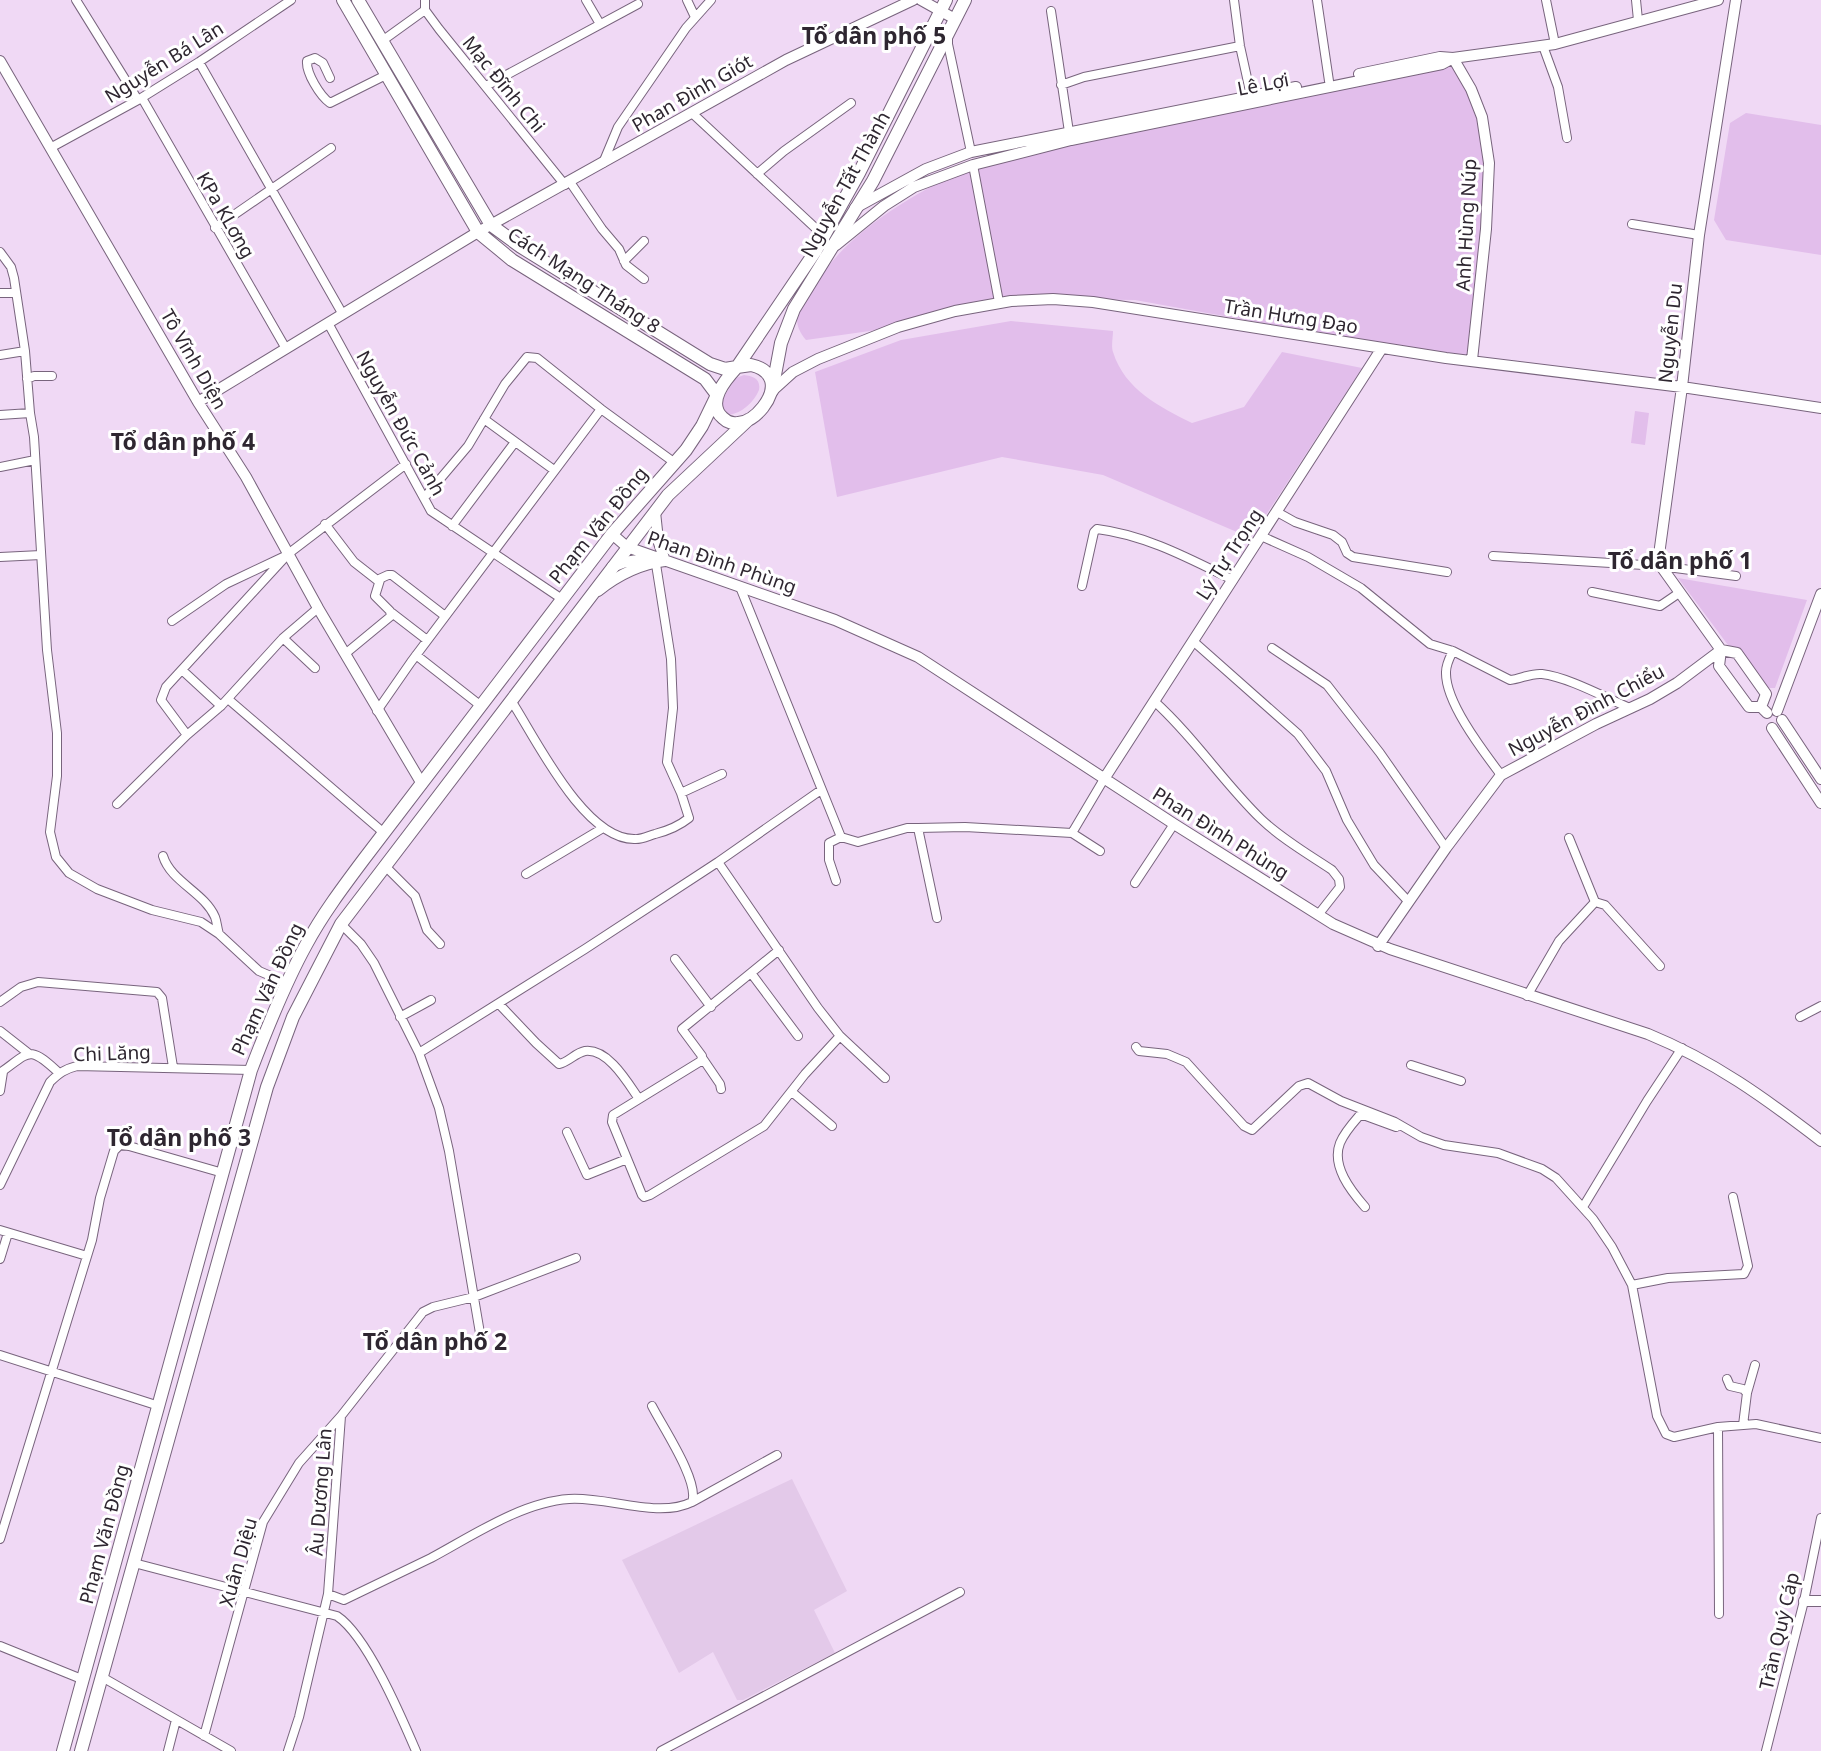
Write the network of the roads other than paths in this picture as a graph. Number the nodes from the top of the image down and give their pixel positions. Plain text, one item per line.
1 (76, 0) edge
2 (291, 0) edge
3 (343, 0) edge
4 (358, 0) edge
5 (425, 0) edge
6 (586, 0) edge
7 (687, 0) edge
8 (711, 0) edge
9 (913, 0) edge
10 (921, 0) edge
11 (965, 0) edge
12 (1234, 0) edge
13 (1317, 0) edge
14 (1546, 0) edge
15 (1636, 0) edge
16 (1718, 0) edge
17 (1736, 0) edge
18 (638, 4) dead end
19 (943, 5) edge
20 (425, 10) junction
21 (1051, 10) dead end
22 (695, 17) junction
23 (955, 19) junction
24 (1639, 19) junction
25 (600, 24) junction
26 (948, 32) junction
27 (382, 41) junction
28 (1555, 44) junction
29 (1240, 46) junction
30 (1543, 46) junction
31 (1452, 58) junction
32 (0, 61) edge
33 (199, 62) junction
34 (386, 75) junction
35 (330, 78) dead end
36 (1329, 81) junction
37 (1061, 85) junction
38 (486, 86) junction
39 (140, 99) junction
40 (1252, 100) junction
41 (850, 103) dead end
42 (692, 113) junction
43 (1069, 132) junction
44 (1567, 138) dead end
45 (52, 147) junction
46 (331, 148) dead end
47 (971, 152) junction
48 (603, 164) junction
49 (973, 165) junction
50 (757, 174) junction
51 (568, 184) junction
52 (271, 189) junction
53 (854, 209) junction
54 (831, 224) junction
55 (1632, 224) dead end
56 (491, 225) junction
57 (215, 228) junction
58 (478, 232) junction
59 (1699, 235) junction
60 (824, 236) junction
61 (644, 241) dead end
62 (834, 247) junction
63 (0, 251) edge
64 (624, 261) junction
65 (644, 279) dead end
66 (0, 293) edge
67 (14, 293) junction
68 (999, 302) junction
69 (342, 313) junction
70 (328, 323) junction
71 (285, 347) junction
72 (1382, 348) junction
73 (25, 351) junction
74 (0, 355) edge
75 (1472, 360) junction
76 (737, 367) junction
77 (52, 376) dead end
78 (27, 379) junction
79 (1682, 387) junction
80 (772, 391) junction
81 (717, 394) junction
82 (198, 402) junction
83 (1821, 408) edge
84 (601, 410) junction
85 (30, 412) junction
86 (0, 415) edge
87 (484, 419) junction
88 (748, 421) junction
89 (515, 442) junction
90 (35, 460) junction
91 (675, 463) junction
92 (405, 464) junction
93 (0, 467) edge
94 (554, 470) junction
95 (424, 498) junction
96 (654, 512) junction
97 (1277, 512) junction
98 (325, 524) junction
99 (452, 526) junction
100 (612, 534) junction
101 (1261, 536) junction
102 (627, 547) junction
103 (288, 554) junction
104 (493, 554) junction
105 (41, 555) junction
106 (1493, 556) dead end
107 (0, 557) edge
108 (659, 560) junction
109 (1660, 566) junction
110 (612, 567) junction
111 (1447, 572) dead end
112 (1736, 576) dead end
113 (380, 580) junction
114 (1233, 580) junction
115 (1082, 586) dead end
116 (740, 587) junction
117 (1592, 592) dead end
118 (1679, 593) junction
119 (1821, 594) edge
120 (590, 597) junction
121 (562, 599) junction
122 (318, 608) junction
123 (392, 613) junction
124 (445, 616) junction
125 (172, 621) dead end
126 (282, 638) junction
127 (427, 640) junction
128 (1193, 641) junction
129 (1272, 649) dead end
130 (1453, 650) junction
131 (1721, 650) junction
132 (345, 654) junction
133 (416, 655) junction
134 (315, 668) dead end
135 (182, 670) junction
136 (228, 699) junction
137 (1154, 701) junction
138 (512, 702) junction
139 (220, 706) junction
140 (481, 706) junction
141 (1630, 708) junction
142 (377, 711) junction
143 (1772, 713) junction
144 (187, 735) junction
145 (722, 774) dead end
146 (1502, 775) junction
147 (1104, 779) junction
148 (1821, 779) edge
149 (422, 784) junction
150 (1810, 786) junction
151 (821, 790) junction
152 (681, 793) junction
153 (438, 797) junction
154 (1821, 803) edge
155 (117, 804) dead end
156 (1174, 824) junction
157 (603, 828) junction
158 (918, 828) junction
159 (384, 833) junction
160 (1072, 833) junction
161 (841, 837) junction
162 (1569, 838) dead end
163 (1446, 848) junction
164 (1100, 851) dead end
165 (163, 856) dead end
166 (718, 862) junction
167 (384, 865) junction
168 (526, 874) dead end
169 (836, 881) dead end
170 (1135, 883) dead end
171 (1408, 901) junction
172 (1595, 902) junction
173 (1318, 915) junction
174 (937, 918) dead end
175 (341, 924) junction
176 (219, 934) junction
177 (440, 944) dead end
178 (1378, 946) junction
179 (779, 950) junction
180 (675, 959) dead end
181 (1660, 966) dead end
182 (751, 973) junction
183 (287, 983) junction
184 (1527, 996) junction
185 (431, 1000) dead end
186 (0, 1002) edge
187 (499, 1004) junction
188 (1821, 1006) edge
189 (711, 1007) junction
190 (401, 1017) junction
191 (1800, 1017) dead end
192 (0, 1031) edge
193 (798, 1036) dead end
194 (840, 1036) junction
195 (1136, 1046) dead end
196 (1682, 1048) junction
197 (28, 1053) junction
198 (419, 1053) junction
199 (703, 1059) junction
200 (1411, 1065) dead end
201 (173, 1067) junction
202 (251, 1070) junction
203 (1, 1072) edge
204 (59, 1073) junction
205 (886, 1078) dead end
206 (1461, 1081) dead end
207 (721, 1089) dead end
208 (0, 1091) edge
209 (792, 1092) junction
210 (639, 1099) junction
211 (832, 1126) dead end
212 (567, 1132) dead end
213 (1412, 1133) junction
214 (1821, 1141) edge
215 (627, 1159) junction
216 (223, 1172) junction
217 (0, 1185) edge
218 (1733, 1197) dead end
219 (1365, 1207) dead end
220 (1583, 1207) junction
221 (4, 1231) edge
222 (87, 1256) junction
223 (576, 1258) dead end
224 (0, 1259) edge
225 (1632, 1285) junction
226 (474, 1297) junction
227 (178, 1335) junction
228 (481, 1339) dead end
229 (196, 1342) junction
230 (0, 1355) edge
231 (1755, 1365) dead end
232 (51, 1370) junction
233 (1727, 1379) dead end
234 (1747, 1394) junction
235 (159, 1406) junction
236 (652, 1406) dead end
237 (341, 1416) junction
238 (1743, 1425) junction
239 (1718, 1427) junction
240 (1821, 1438) edge
241 (777, 1455) dead end
242 (692, 1502) junction
243 (1821, 1518) edge
244 (0, 1539) edge
245 (134, 1563) junction
246 (245, 1592) junction
247 (960, 1592) dead end
248 (328, 1594) junction
249 (1804, 1601) junction
250 (1821, 1601) edge
251 (324, 1613) junction
252 (1718, 1614) dead end
253 (0, 1646) edge
254 (102, 1677) junction
255 (84, 1680) junction
256 (176, 1720) junction
257 (204, 1736) junction
258 (63, 1751) edge
259 (81, 1751) edge
260 (169, 1751) edge
261 (231, 1751) edge
262 (288, 1751) edge
263 (416, 1751) edge
264 (661, 1751) edge
265 (1766, 1751) edge

1 - 39 street, KPa KLơng
2 - 33 street, Nguyễn Bá Lân
3 - 34 main road, Cách Mạng Tháng 8
4 - 27 main road, Cách Mạng Tháng 8
5 - 20 street
6 - 25 street
7 - 22 street
8 - 22 street
9 - 42 street, Phan Đình Giót
10 - 19 street
11 - 23 main road, Nguyễn Tất Thành
12 - 29 street
13 - 36 street
14 - 28 street
15 - 24 street
16 - 24 street, Lê Lợi
17 - 59 street, Nguyễn Du
18 - 25 street
19 - 23 street
19 - 54 main road, Nguyễn Tất Thành
20 - 27 street
20 - 38 street, Mạc Đĩnh Chi
21 - 37 street
22 - 48 street
23 - 26 main road, Nguyễn Tất Thành
24 - 28 street, Lê Lợi
25 - 38 street
26 - 47 street
26 - 53 main road, Nguyễn Tất Thành
27 - 56 main road, Cách Mạng Tháng 8
28 - 30 street, Lê Lợi
29 - 37 street
29 - 40 street
30 - 31 street, Lê Lợi
30 - 44 street
31 - 36 street
31 - 40 street, Lê Lợi
31 - 75 street, Anh Hùng Núp
32 - 45 street, Tô Vĩnh Diện
33 - 39 street, Nguyễn Bá Lân
33 - 52 street
34 - 35 street
34 - 58 main road, Cách Mạng Tháng 8
36 - 40 street
37 - 43 street
38 - 51 street, Mạc Đĩnh Chi
39 - 45 street, Nguyễn Bá Lân
39 - 57 street, KPa KLơng
40 - 43 street
40 - 49 street, Lê Lợi
41 - 50 street
42 - 48 street, Phan Đình Giót
42 - 50 street
43 - 47 street
45 - 82 street, Tô Vĩnh Diện
46 - 52 street
47 - 53 street
48 - 51 street, Phan Đình Giót
49 - 62 street, Lê Lợi
49 - 68 street
50 - 60 street
51 - 56 street, Phan Đình Giót
51 - 64 street, Mạc Đĩnh Chi
52 - 57 street
52 - 69 street
53 - 54 main road
53 - 62 main road, Nguyễn Tất Thành
54 - 60 main road, Nguyễn Tất Thành
55 - 59 street
56 - 58 street, Phan Đình Giót
56 - 76 main road, Cách Mạng Tháng 8
57 - 71 street, KPa KLơng
58 - 69 street
58 - 81 main road, Cách Mạng Tháng 8
59 - 79 street, Nguyễn Du
60 - 76 main road, Nguyễn Tất Thành
61 - 64 street
62 - 80 main road, Nguyễn Tất Thành
63 - 67 street
64 - 65 street, Mạc Đĩnh Chi
66 - 67 street
67 - 73 street
68 - 72 street, Trần Hưng Đạo
68 - 80 street, Trần Hưng Đạo
69 - 70 street
70 - 71 street
70 - 92 street, Nguyễn Đức Cảnh
71 - 82 street
72 - 75 street, Trần Hưng Đạo
72 - 97 street, Lý Tự Trọng
73 - 74 street
73 - 78 street
75 - 79 street, Trần Hưng Đạo
76 - 80 main road
76 - 81 main road
77 - 78 street
78 - 85 street
79 - 83 street, Trần Hưng Đạo
79 - 109 street, Nguyễn Du
80 - 88 main road
81 - 88 main road
81 - 91 main road, Phạm Văn Đồng
82 - 103 street, Tô Vĩnh Diện
84 - 87 street
84 - 91 street
84 - 94 street
85 - 86 street
85 - 90 street
87 - 89 street
87 - 95 street
88 - 96 main road, Phạm Văn Đồng
89 - 94 street
89 - 99 street
90 - 93 street
90 - 105 street
91 - 100 main road, Phạm Văn Đồng
92 - 95 street, Nguyễn Đức Cảnh
92 - 98 street
94 - 104 street
95 - 99 street, Nguyễn Đức Cảnh
96 - 102 main road, Phạm Văn Đồng
96 - 108 street
97 - 101 street, Lý Tự Trọng
97 - 111 street
98 - 103 street
98 - 113 street
99 - 104 street, Nguyễn Đức Cảnh
100 - 102 street, Phan Đình Phùng
100 - 121 main road, Phạm Văn Đồng
101 - 114 street, Lý Tự Trọng
101 - 130 street
102 - 108 street, Phan Đình Phùng
102 - 110 main road, Phạm Văn Đồng
103 - 122 street, Tô Vĩnh Diện
103 - 125 street
103 - 135 street
104 - 121 street, Nguyễn Đức Cảnh
104 - 124 street
105 - 107 street
105 - 176 street
106 - 109 street
108 - 110 street
108 - 116 street, Phan Đình Phùng
108 - 120 street
108 - 152 street
109 - 112 street
109 - 118 street
110 - 120 main road, Phạm Văn Đồng
113 - 123 street
113 - 124 street
114 - 115 street
114 - 128 street, Lý Tự Trọng
116 - 147 street, Phan Đình Phùng
116 - 151 street
117 - 118 street
118 - 131 street
119 - 143 street
120 - 138 main road, Phạm Văn Đồng
121 - 140 main road, Phạm Văn Đồng
122 - 126 street
122 - 132 street, Tô Vĩnh Diện
123 - 127 street
123 - 132 street
124 - 127 street
126 - 134 street
126 - 136 street
127 - 133 street
128 - 137 street, Lý Tự Trọng
128 - 171 street
129 - 163 street
130 - 141 street
130 - 146 street
131 - 141 street, Nguyễn Đình Chiểu
131 - 143 street
131 - 143 street
132 - 142 street, Tô Vĩnh Diện
133 - 140 street
133 - 142 street
135 - 139 street
135 - 144 street
136 - 139 street
136 - 159 street
137 - 147 street, Lý Tự Trọng
137 - 173 street
138 - 153 main road, Phạm Văn Đồng
138 - 157 street
139 - 144 street
140 - 149 main road, Phạm Văn Đồng
141 - 146 street, Nguyễn Đình Chiểu
142 - 149 street, Tô Vĩnh Diện
143 - 148 street
143 - 150 street
144 - 155 street
145 - 152 street
146 - 163 street, Nguyễn Đình Chiểu
147 - 156 street, Phan Đình Phùng
147 - 160 street
148 - 150 street
149 - 153 main road
149 - 159 main road, Phạm Văn Đồng
150 - 154 street
151 - 161 street
151 - 166 street
152 - 157 street
153 - 167 main road, Phạm Văn Đồng
156 - 170 street
156 - 173 street, Phan Đình Phùng
157 - 168 street
158 - 160 street
158 - 161 street
158 - 174 street
159 - 183 main road, Phạm Văn Đồng
160 - 164 street
161 - 169 street
162 - 172 street
163 - 171 street, Nguyễn Đình Chiểu
165 - 176 street
166 - 179 street
166 - 187 street
167 - 175 main road, Phạm Văn Đồng
167 - 177 street
171 - 178 street, Nguyễn Đình Chiểu
172 - 181 street
172 - 184 street
173 - 178 street, Phan Đình Phùng
175 - 190 street
175 - 229 main road, Phạm Văn Đồng
176 - 183 street
178 - 184 street, Phan Đình Phùng
179 - 182 street
179 - 194 street
180 - 189 street
182 - 189 street
182 - 193 street
183 - 202 main road, Phạm Văn Đồng
184 - 196 street, Phan Đình Phùng
185 - 190 street
186 - 201 street
187 - 198 street
187 - 210 street
188 - 191 street
189 - 199 street
190 - 198 street
192 - 197 street
194 - 205 street
194 - 209 street
195 - 213 street
196 - 214 street, Phan Đình Phùng
196 - 220 street
197 - 203 street
197 - 204 street
198 - 226 street
199 - 207 street
199 - 210 street
200 - 206 street
201 - 202 street, Chi Lăng
201 - 204 street, Chi Lăng
202 - 216 main road, Phạm Văn Đồng
203 - 208 street
204 - 217 street, Chi Lăng
209 - 211 street
209 - 215 street
210 - 215 street
212 - 215 street
213 - 219 street
213 - 220 street
216 - 222 street
216 - 227 main road, Phạm Văn Đồng
218 - 225 street
220 - 225 street
221 - 222 street
221 - 224 street
222 - 232 street
223 - 226 street, Âu Dương Lân
225 - 239 street
226 - 228 street
226 - 237 street, Âu Dương Lân
227 - 229 main road
227 - 235 main road, Phạm Văn Đồng
229 - 245 main road, Phạm Văn Đồng
230 - 232 street
231 - 234 street
232 - 235 street
232 - 244 street
233 - 234 street
234 - 238 street
235 - 255 main road, Phạm Văn Đồng
236 - 242 street
237 - 246 street, Xuân Diệu
237 - 248 street, Âu Dương Lân
238 - 239 street
238 - 240 street
239 - 252 street
241 - 242 street
242 - 248 street
243 - 249 street, Trần Quý Cáp
245 - 246 street
245 - 254 main road, Phạm Văn Đồng
246 - 251 street
246 - 257 street, Xuân Diệu
247 - 264 street
248 - 251 street, Âu Dương Lân
249 - 250 street
249 - 265 street, Trần Quý Cáp
251 - 262 street, Âu Dương Lân
251 - 263 street
253 - 255 street
254 - 256 street
254 - 259 main road, Phạm Văn Đồng
255 - 258 main road, Phạm Văn Đồng
256 - 257 street
256 - 260 street
257 - 261 street

